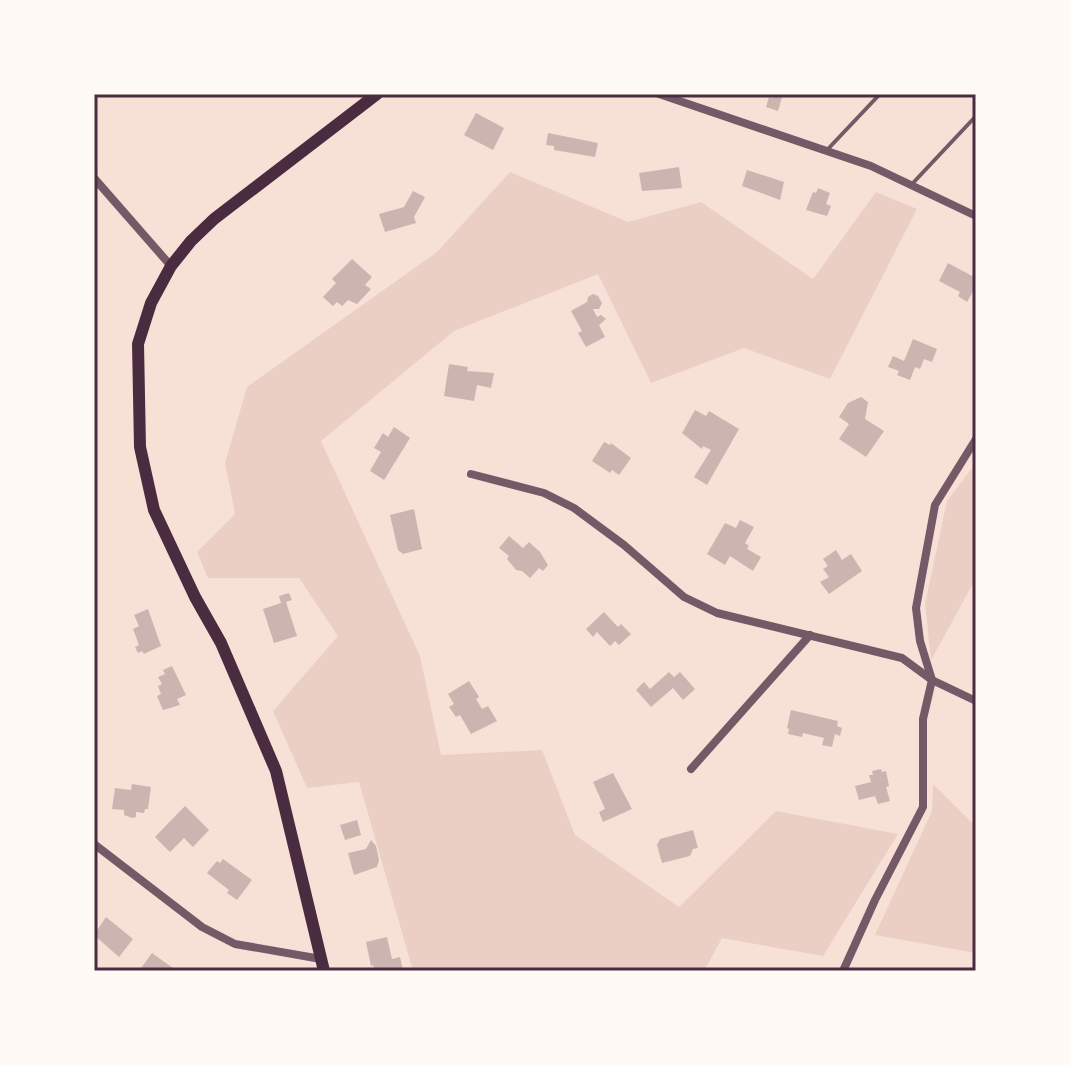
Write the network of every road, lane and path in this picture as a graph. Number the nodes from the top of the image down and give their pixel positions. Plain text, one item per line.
1 (377, 94) edge
2 (659, 94) edge
3 (880, 94) edge
4 (976, 116) edge
5 (827, 150) junction
6 (94, 178) edge
7 (912, 184) junction
8 (976, 216) edge
9 (171, 266) junction
10 (976, 439) edge
11 (471, 474) dead end
12 (810, 635) junction
13 (932, 680) junction
14 (976, 701) edge
15 (691, 769) dead end
16 (94, 844) edge
17 (322, 965) edge
18 (843, 971) edge

1 - 9 main road
2 - 5 street
3 - 5 lane
4 - 7 lane
5 - 7 street
6 - 9 street
7 - 8 street
9 - 17 main road
10 - 13 street
11 - 12 street
12 - 13 street
12 - 15 street
13 - 14 street
13 - 18 street
16 - 17 street

